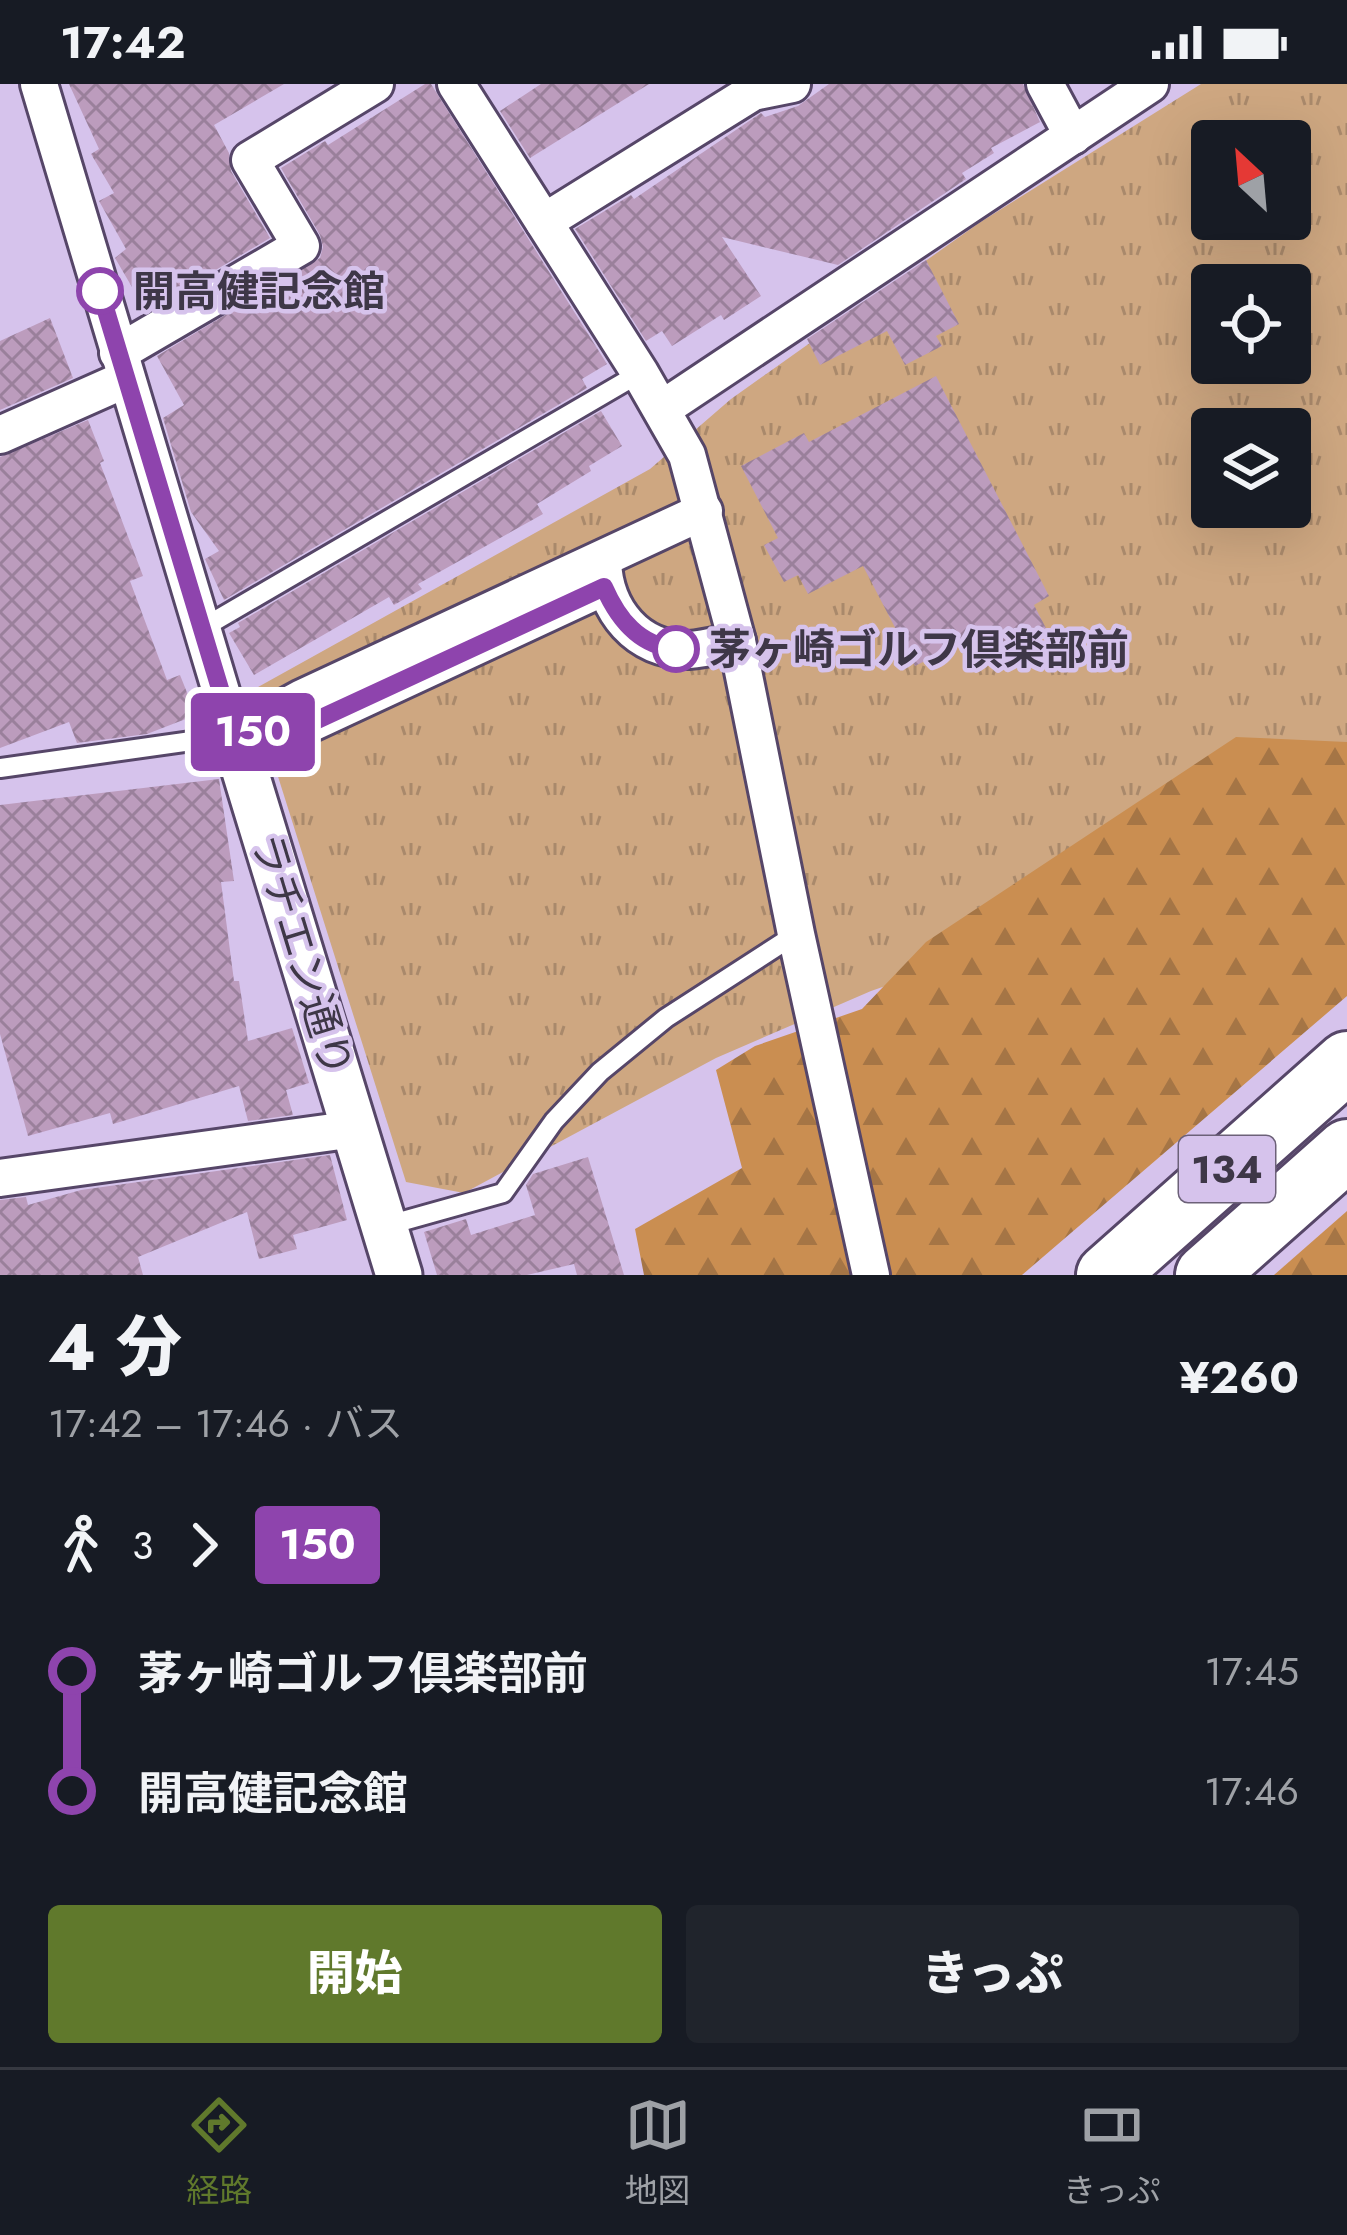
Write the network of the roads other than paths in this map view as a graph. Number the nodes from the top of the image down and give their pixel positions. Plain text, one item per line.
1 (39, 84) edge
2 (375, 84) edge
3 (456, 84) edge
4 (792, 84) edge
5 (1045, 84) edge
6 (1150, 84) edge
7 (1073, 136) junction
8 (544, 222) junction
9 (122, 366) junction
10 (640, 373) junction
11 (662, 409) junction
12 (0, 435) edge
13 (704, 511) junction
14 (604, 572) junction
15 (201, 629) junction
16 (737, 641) junction
17 (234, 735) junction
18 (0, 768) edge
19 (796, 934) junction
20 (1347, 1062) edge
21 (355, 1129) junction
22 (1347, 1150) edge
23 (0, 1178) edge
24 (384, 1226) junction
25 (399, 1275) edge
26 (871, 1275) edge
27 (1107, 1275) edge
28 (1206, 1275) edge

1 - 9 street, ラチエン通り
2 - 9 street
3 - 8 street
4 - 8 street
5 - 7 street
6 - 7 street
7 - 11 street
8 - 10 street
9 - 12 street
9 - 15 street, ラチエン通り
10 - 11 street
10 - 15 lane
11 - 13 street
13 - 14 street
13 - 16 street
14 - 16 street
14 - 17 street
15 - 17 street, ラチエン通り
16 - 19 street
17 - 18 lane
17 - 21 street, ラチエン通り
19 - 24 lane
19 - 26 street
20 - 27 highway, 134
21 - 23 street
21 - 24 street, ラチエン通り
22 - 28 highway, 134
24 - 25 street, ラチエン通り

